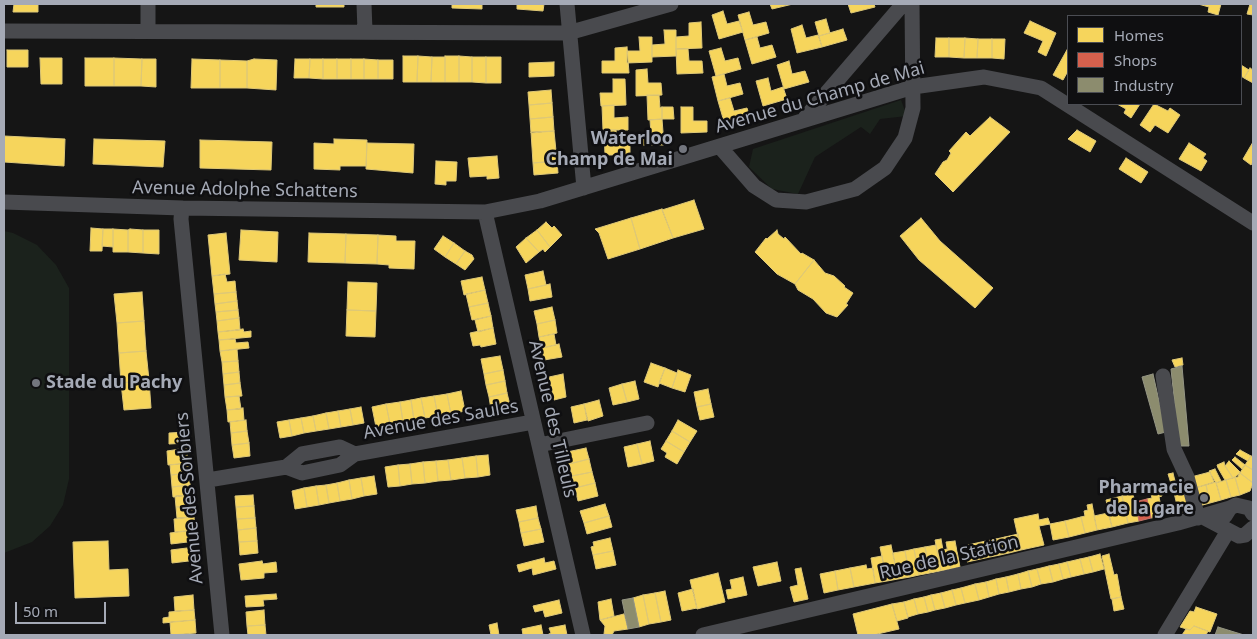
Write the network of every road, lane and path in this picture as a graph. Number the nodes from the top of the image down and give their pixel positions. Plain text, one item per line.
1 (148, 4) edge
2 (364, 4) edge
3 (567, 4) edge
4 (671, 4) edge
5 (903, 4) edge
6 (912, 4) edge
7 (148, 30) junction
8 (4, 31) edge
9 (364, 31) junction
10 (568, 33) junction
11 (913, 87) junction
12 (1067, 105) edge
13 (1068, 105) edge
14 (805, 119) junction
15 (720, 147) junction
16 (584, 188) junction
17 (4, 202) edge
18 (182, 208) junction
19 (485, 212) junction
20 (1253, 223) edge
21 (1163, 376) dead end
22 (533, 422) junction
23 (647, 424) dead end
24 (539, 445) junction
25 (208, 480) junction
26 (1252, 507) edge
27 (1230, 508) junction
28 (1201, 518) junction
29 (1228, 531) junction
30 (1252, 532) edge
31 (222, 635) edge
32 (583, 635) edge
33 (703, 635) edge
34 (1165, 635) edge

1 - 7 street
2 - 9 street
3 - 10 street
4 - 10 street
5 - 14 street
6 - 11 street
7 - 8 street
7 - 9 street
9 - 10 street
10 - 16 street
11 - 12 street, Avenue du Champ de Mai
11 - 14 street, Avenue du Champ de Mai
11 - 15 street
13 - 20 street, Avenue du Champ de Mai
14 - 15 street, Avenue du Champ de Mai
15 - 16 street, Avenue du Champ de Mai
16 - 19 street, Avenue du Champ de Mai
17 - 18 street, Avenue Adolphe Schattens
18 - 19 street, Avenue Adolphe Schattens
18 - 25 street, Avenue des Sorbiers
19 - 22 street, Avenue des Tilleuls
21 - 28 street
22 - 24 street, Avenue des Tilleuls
22 - 25 street, Avenue des Saules
23 - 24 street
24 - 32 street, Avenue des Tilleuls
25 - 31 street, Avenue des Sorbiers
26 - 27 street, Rue de la Station
27 - 28 street, Rue de la Station
27 - 29 street
28 - 29 street
28 - 33 street, Rue de la Station
29 - 30 street
29 - 34 street

